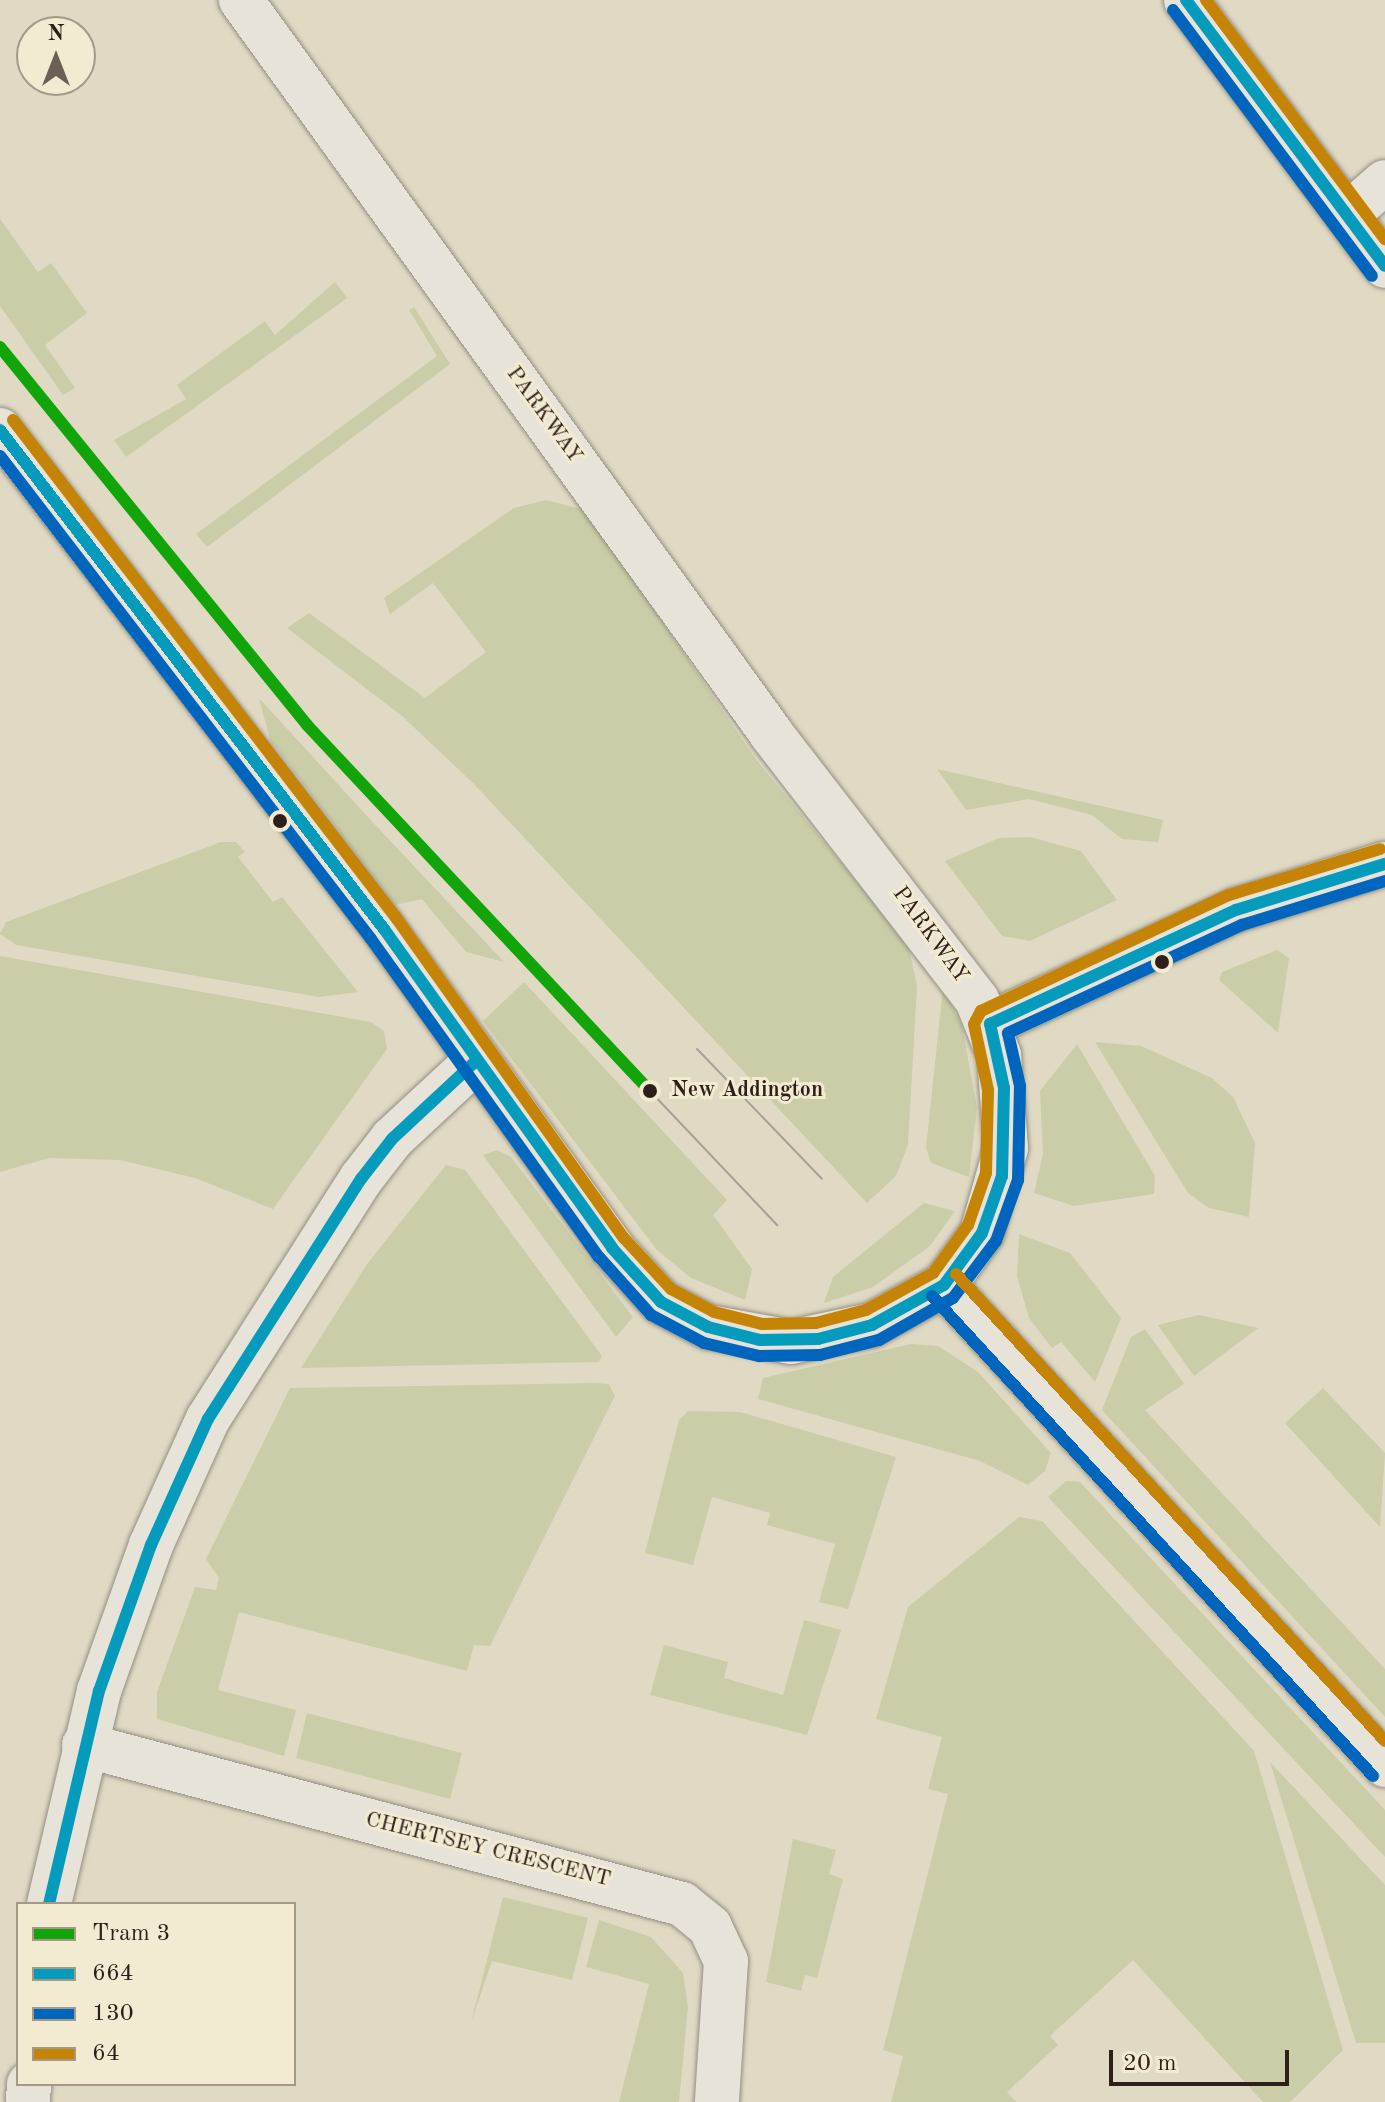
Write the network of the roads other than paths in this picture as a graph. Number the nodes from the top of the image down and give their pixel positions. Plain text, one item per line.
1 (241, 0) edge
2 (1186, 0) edge
3 (1385, 182) edge
4 (1347, 215) junction
5 (1385, 266) edge
6 (0, 430) edge
7 (1385, 864) edge
8 (990, 1024) junction
9 (476, 1061) junction
10 (944, 1285) junction
11 (84, 1745) junction
12 (1385, 1765) edge
13 (49, 1902) edge
14 (717, 2102) edge

1 - 8 street, PARKWAY
2 - 4 street
3 - 4 street
4 - 5 street
6 - 9 street, PARKWAY
7 - 8 street
8 - 10 street, PARKWAY
9 - 10 street, PARKWAY
9 - 11 street
10 - 12 street
11 - 13 street
11 - 14 street, CHERTSEY CRESCENT

